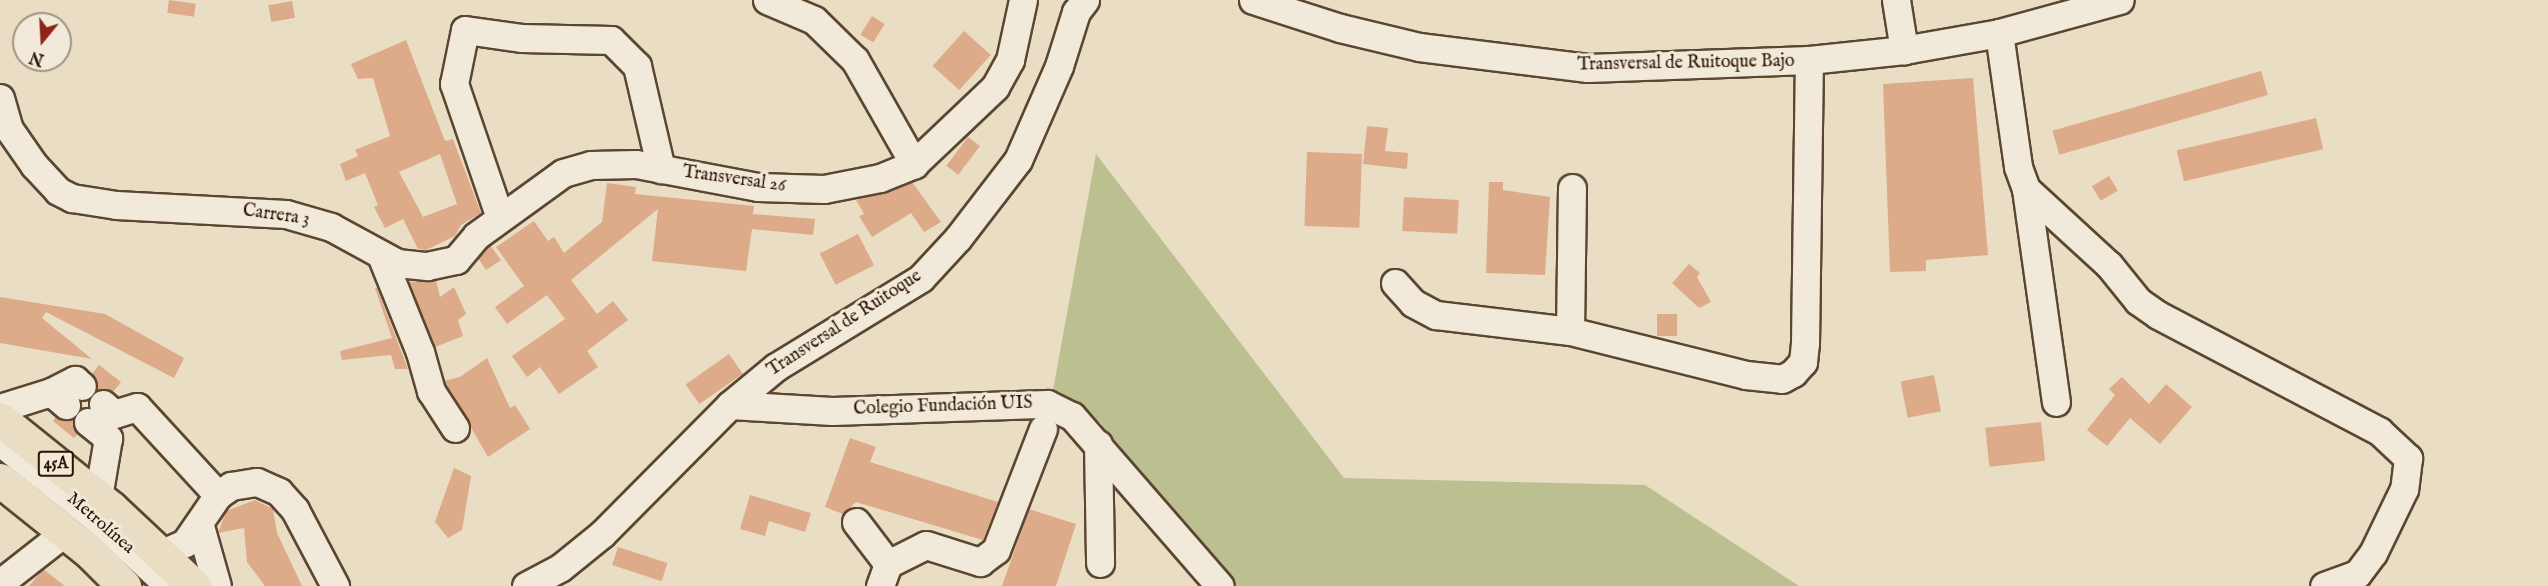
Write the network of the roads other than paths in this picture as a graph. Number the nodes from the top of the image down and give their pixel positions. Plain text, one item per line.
1 (767, 0) edge
2 (1023, 0) edge
3 (1084, 0) edge
4 (1253, 0) edge
5 (1896, 0) edge
6 (2120, 0) edge
7 (1999, 33) junction
8 (1904, 50) junction
9 (1809, 60) junction
10 (0, 98) edge
11 (914, 164) junction
12 (661, 169) junction
13 (563, 173) joint
14 (1572, 188) dead end
15 (2026, 189) junction
16 (500, 218) junction
17 (381, 255) junction
18 (1395, 283) dead end
19 (1570, 331) junction
20 (66, 394) dead end
21 (2056, 402) dead end
22 (730, 405) junction
23 (0, 408) edge
24 (0, 419) edge
25 (455, 429) dead end
26 (1043, 429) dead end
27 (0, 442) edge
28 (1098, 444) junction
29 (0, 456) edge
30 (0, 480) edge
31 (218, 495) junction
32 (98, 497) junction
33 (856, 522) dead end
34 (200, 526) junction
35 (65, 532) junction
36 (160, 554) junction
37 (1100, 563) dead end
38 (3, 575) edge
39 (884, 575) edge
40 (1206, 580) edge
41 (124, 586) edge
42 (151, 586) edge
43 (169, 586) edge
44 (194, 586) edge
45 (217, 586) edge
46 (335, 586) edge
47 (526, 586) edge
48 (2324, 586) edge

1 - 11 street
2 - 11 street, Transversal 26
3 - 22 street, Transversal de Ruitoque
4 - 9 street, Transversal de Ruitoque Bajo
5 - 8 street
6 - 7 street, Transversal de Ruitoque Bajo
7 - 8 street, Transversal de Ruitoque Bajo
7 - 15 street
8 - 9 street, Transversal de Ruitoque Bajo
9 - 19 street
10 - 17 street, Carrera 3
11 - 12 street, Transversal 26
12 - 13 street, Transversal 26
12 - 16 street
13 - 16 street, Carrera 3
14 - 19 street
15 - 21 street
15 - 48 street
16 - 17 street, Carrera 3
17 - 25 street
18 - 19 street
20 - 23 street
22 - 28 street, Colegio Fundación UIS
22 - 47 street, Transversal de Ruitoque
24 - 32 highway, 45A
26 - 39 street
27 - 43 street, Metrolínea
28 - 37 street
28 - 40 street, Colegio Fundación UIS
29 - 42 street, Metrolínea
30 - 35 highway, 45A
31 - 32 street
31 - 34 street
31 - 46 street
32 - 36 highway, 45A
33 - 39 street
34 - 36 street
34 - 45 street
35 - 38 street
35 - 41 highway, 45A
36 - 44 highway, 45A

